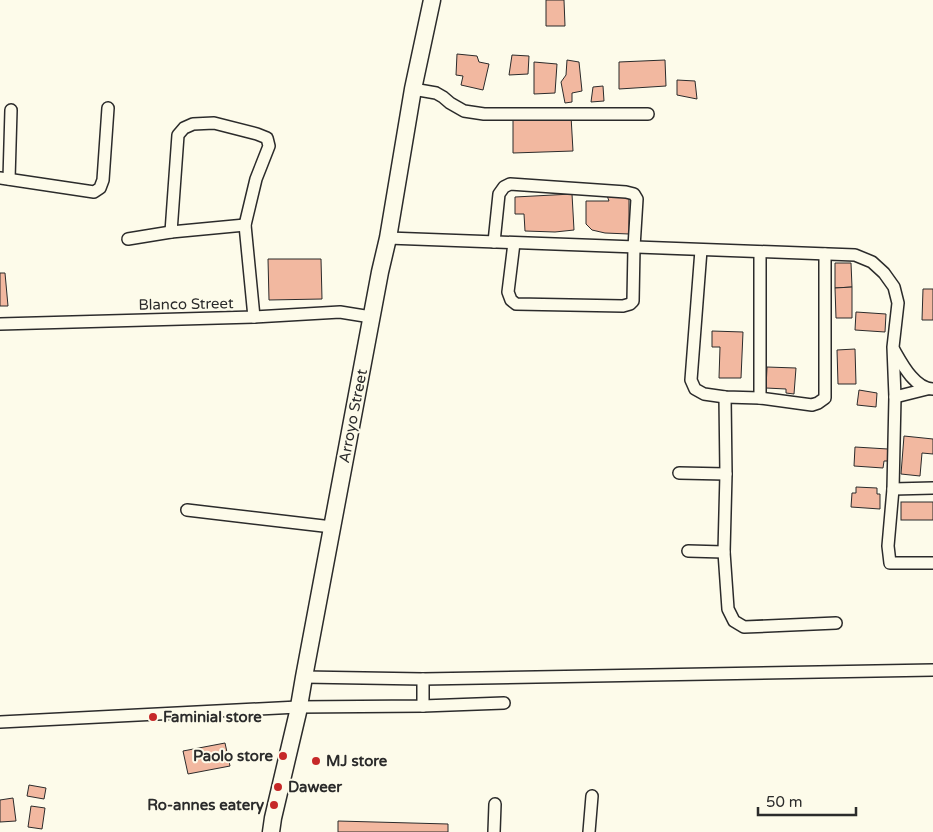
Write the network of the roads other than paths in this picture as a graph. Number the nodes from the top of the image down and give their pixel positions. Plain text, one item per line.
1 (432, 0) edge
2 (412, 89) junction
3 (108, 108) dead end
4 (11, 110) dead end
5 (648, 114) dead end
6 (5, 179) edge
7 (245, 225) junction
8 (171, 232) junction
9 (388, 238) junction
10 (128, 239) dead end
11 (494, 242) junction
12 (514, 243) junction
13 (634, 247) junction
14 (701, 250) junction
15 (760, 252) junction
16 (825, 254) junction
17 (372, 316) junction
18 (254, 317) junction
19 (0, 324) edge
20 (893, 347) junction
21 (930, 389) edge
22 (724, 397) junction
23 (895, 397) junction
24 (760, 398) junction
25 (680, 472) dead end
26 (726, 474) junction
27 (933, 488) edge
28 (893, 489) junction
29 (186, 510) dead end
30 (332, 527) junction
31 (688, 551) dead end
32 (724, 552) junction
33 (933, 563) edge
34 (836, 623) dead end
35 (933, 670) edge
36 (304, 677) junction
37 (422, 678) junction
38 (504, 703) dead end
39 (422, 706) junction
40 (298, 707) junction
41 (0, 722) edge
42 (592, 796) dead end
43 (495, 804) dead end
44 (271, 832) edge
45 (494, 832) edge
46 (589, 832) edge

1 - 2 street, Arroyo Street
2 - 5 street
2 - 9 street, Arroyo Street
3 - 6 street
4 - 6 street
7 - 8 street
7 - 8 street
7 - 18 street
8 - 10 street
9 - 11 street
9 - 17 street, Arroyo Street
11 - 12 street
11 - 13 street
12 - 13 street
12 - 13 street
13 - 14 street
14 - 15 street
14 - 22 street
15 - 16 street
15 - 24 street
16 - 20 street
16 - 24 street
17 - 18 street, Blanco Street
17 - 30 street, Arroyo Street
18 - 19 street, Blanco Street
20 - 21 street
20 - 23 street
21 - 23 street
22 - 24 street
22 - 26 street
23 - 28 street
25 - 26 street
26 - 32 street
27 - 28 street
28 - 33 street
29 - 30 street
30 - 36 street, Arroyo Street
31 - 32 street
32 - 34 street
35 - 37 street
36 - 37 street
36 - 40 street, Arroyo Street
37 - 39 street
38 - 39 street
39 - 40 street
40 - 41 street
40 - 44 street, Arroyo Street
42 - 46 street
43 - 45 street

